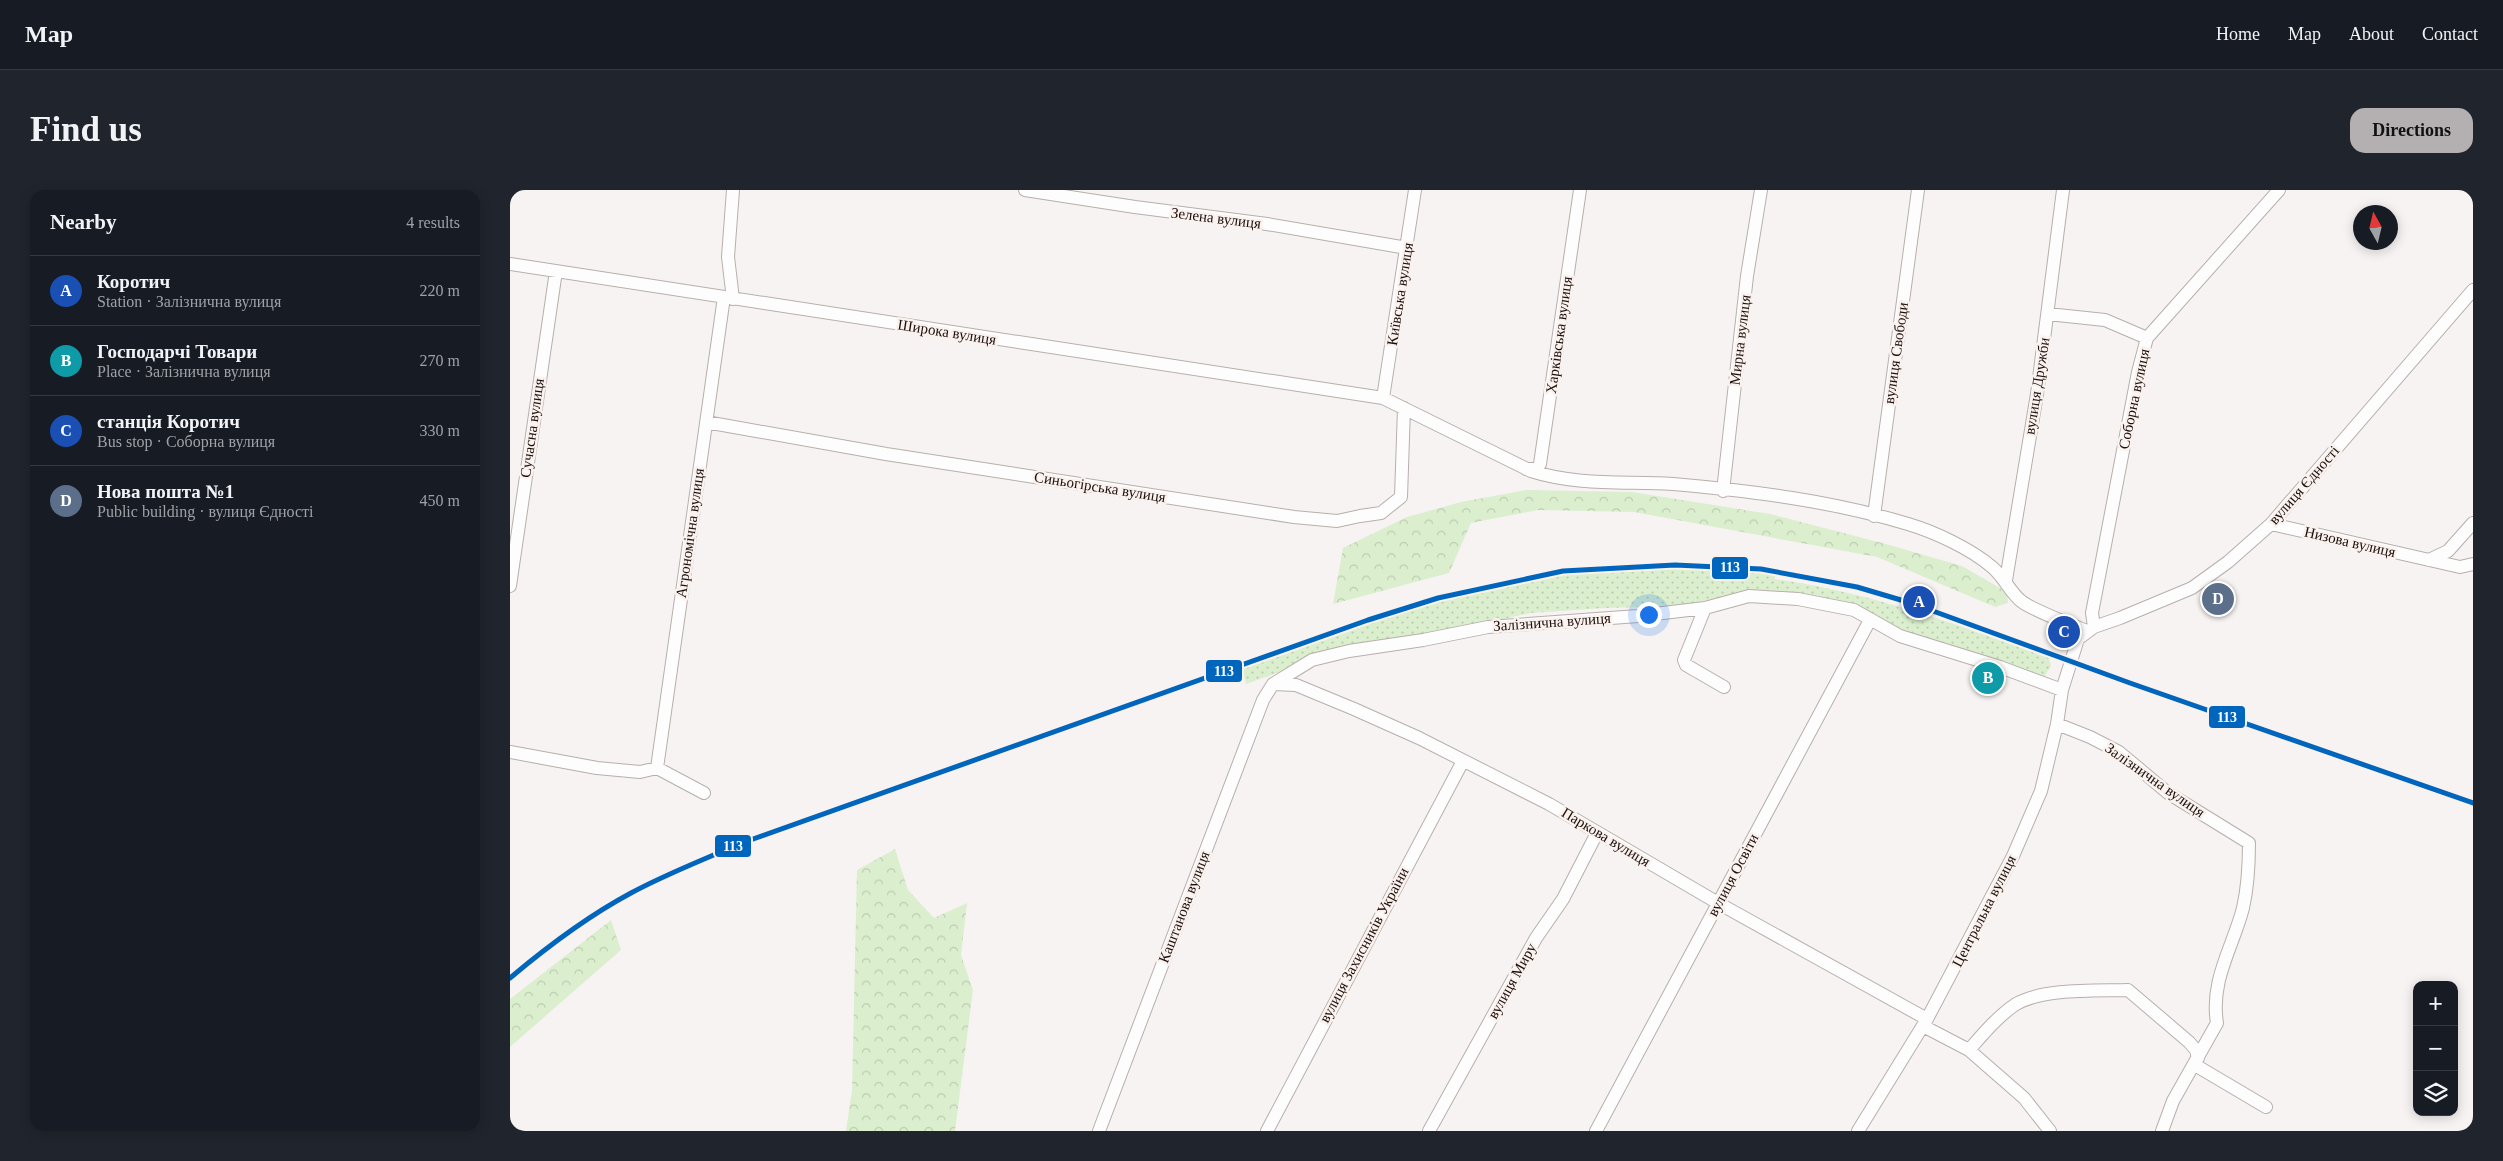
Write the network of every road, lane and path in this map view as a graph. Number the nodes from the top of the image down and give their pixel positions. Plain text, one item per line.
1 (733, 190) edge
2 (1025, 190) edge
3 (1415, 190) edge
4 (1580, 190) edge
5 (1761, 190) edge
6 (1918, 190) edge
7 (2063, 190) edge
8 (2279, 190) edge
9 (1407, 248) junction
10 (510, 264) edge
11 (556, 271) junction
12 (2473, 290) edge
13 (728, 298) junction
14 (2048, 314) junction
15 (2146, 338) junction
16 (1383, 398) junction
17 (1404, 408) junction
18 (706, 422) junction
19 (1526, 469) junction
20 (1723, 491) junction
21 (1874, 516) junction
22 (2473, 523) edge
23 (514, 524) edge
24 (2270, 524) junction
25 (2429, 560) junction
26 (2473, 564) edge
27 (2006, 580) junction
28 (510, 586) edge
29 (1705, 608) junction
30 (1870, 620) junction
31 (2090, 629) junction
32 (1273, 684) junction
33 (1724, 687) dead end
34 (2062, 690) junction
35 (2057, 724) junction
36 (510, 752) edge
37 (1462, 761) junction
38 (657, 768) junction
39 (704, 793) dead end
40 (1597, 833) junction
41 (1718, 903) junction
42 (1925, 1022) junction
43 (1969, 1050) junction
44 (2197, 1062) junction
45 (2266, 1107) dead end
46 (1099, 1131) edge
47 (1267, 1131) edge
48 (1429, 1131) edge
49 (1596, 1131) edge
50 (1858, 1131) edge
51 (2050, 1131) edge
52 (2162, 1131) edge

1 - 13 street, Агрономічна вулиця
2 - 9 street, Зелена вулиця
3 - 9 street, Київська вулиця
4 - 19 street, Харківська вулиця
5 - 20 street, Мирна вулиця
6 - 21 street, вулиця Свободи
7 - 14 street, вулиця Дружби
8 - 15 street, Соборна вулиця
9 - 16 street, Київська вулиця
10 - 11 street, Широка вулиця
11 - 13 street, Широка вулиця
11 - 23 street, Сучасна вулиця
12 - 24 street, вулиця Єдності
13 - 16 street, Широка вулиця
13 - 18 street, Агрономічна вулиця
14 - 15 street
14 - 27 street, вулиця Дружби
15 - 31 street, Соборна вулиця
16 - 17 street, Широка вулиця
17 - 18 street, Синьогірська вулиця
17 - 19 street, Широка вулиця
18 - 38 street, Агрономічна вулиця
19 - 20 street, Широка вулиця
20 - 21 street, Широка вулиця
21 - 27 street, Широка вулиця
22 - 25 street
23 - 28 street, Сучасна вулиця
24 - 25 street, Низова вулиця
24 - 31 street, вулиця Єдності
25 - 26 street, Низова вулиця
27 - 31 street, Широка вулиця
29 - 30 street, Залізнична вулиця
29 - 32 street, Залізнична вулиця
29 - 33 street
30 - 34 street, Залізнична вулиця
30 - 41 street, вулиця Освіти
31 - 34 street, Центральна вулиця
32 - 37 street, Паркова вулиця
32 - 46 street, Каштанова вулиця
34 - 35 street, Центральна вулиця
35 - 42 street, Центральна вулиця
35 - 44 street, Залізнична вулиця
36 - 38 street
37 - 40 street, Паркова вулиця
37 - 47 street, вулиця Захисників України
38 - 39 street
40 - 41 street, Паркова вулиця
40 - 48 street, вулиця Миру
41 - 42 street, Паркова вулиця
41 - 49 street, вулиця Освіти
42 - 43 street, Паркова вулиця
42 - 50 street, Центральна вулиця
43 - 44 street
43 - 51 street, Паркова вулиця
44 - 45 street
44 - 52 street

